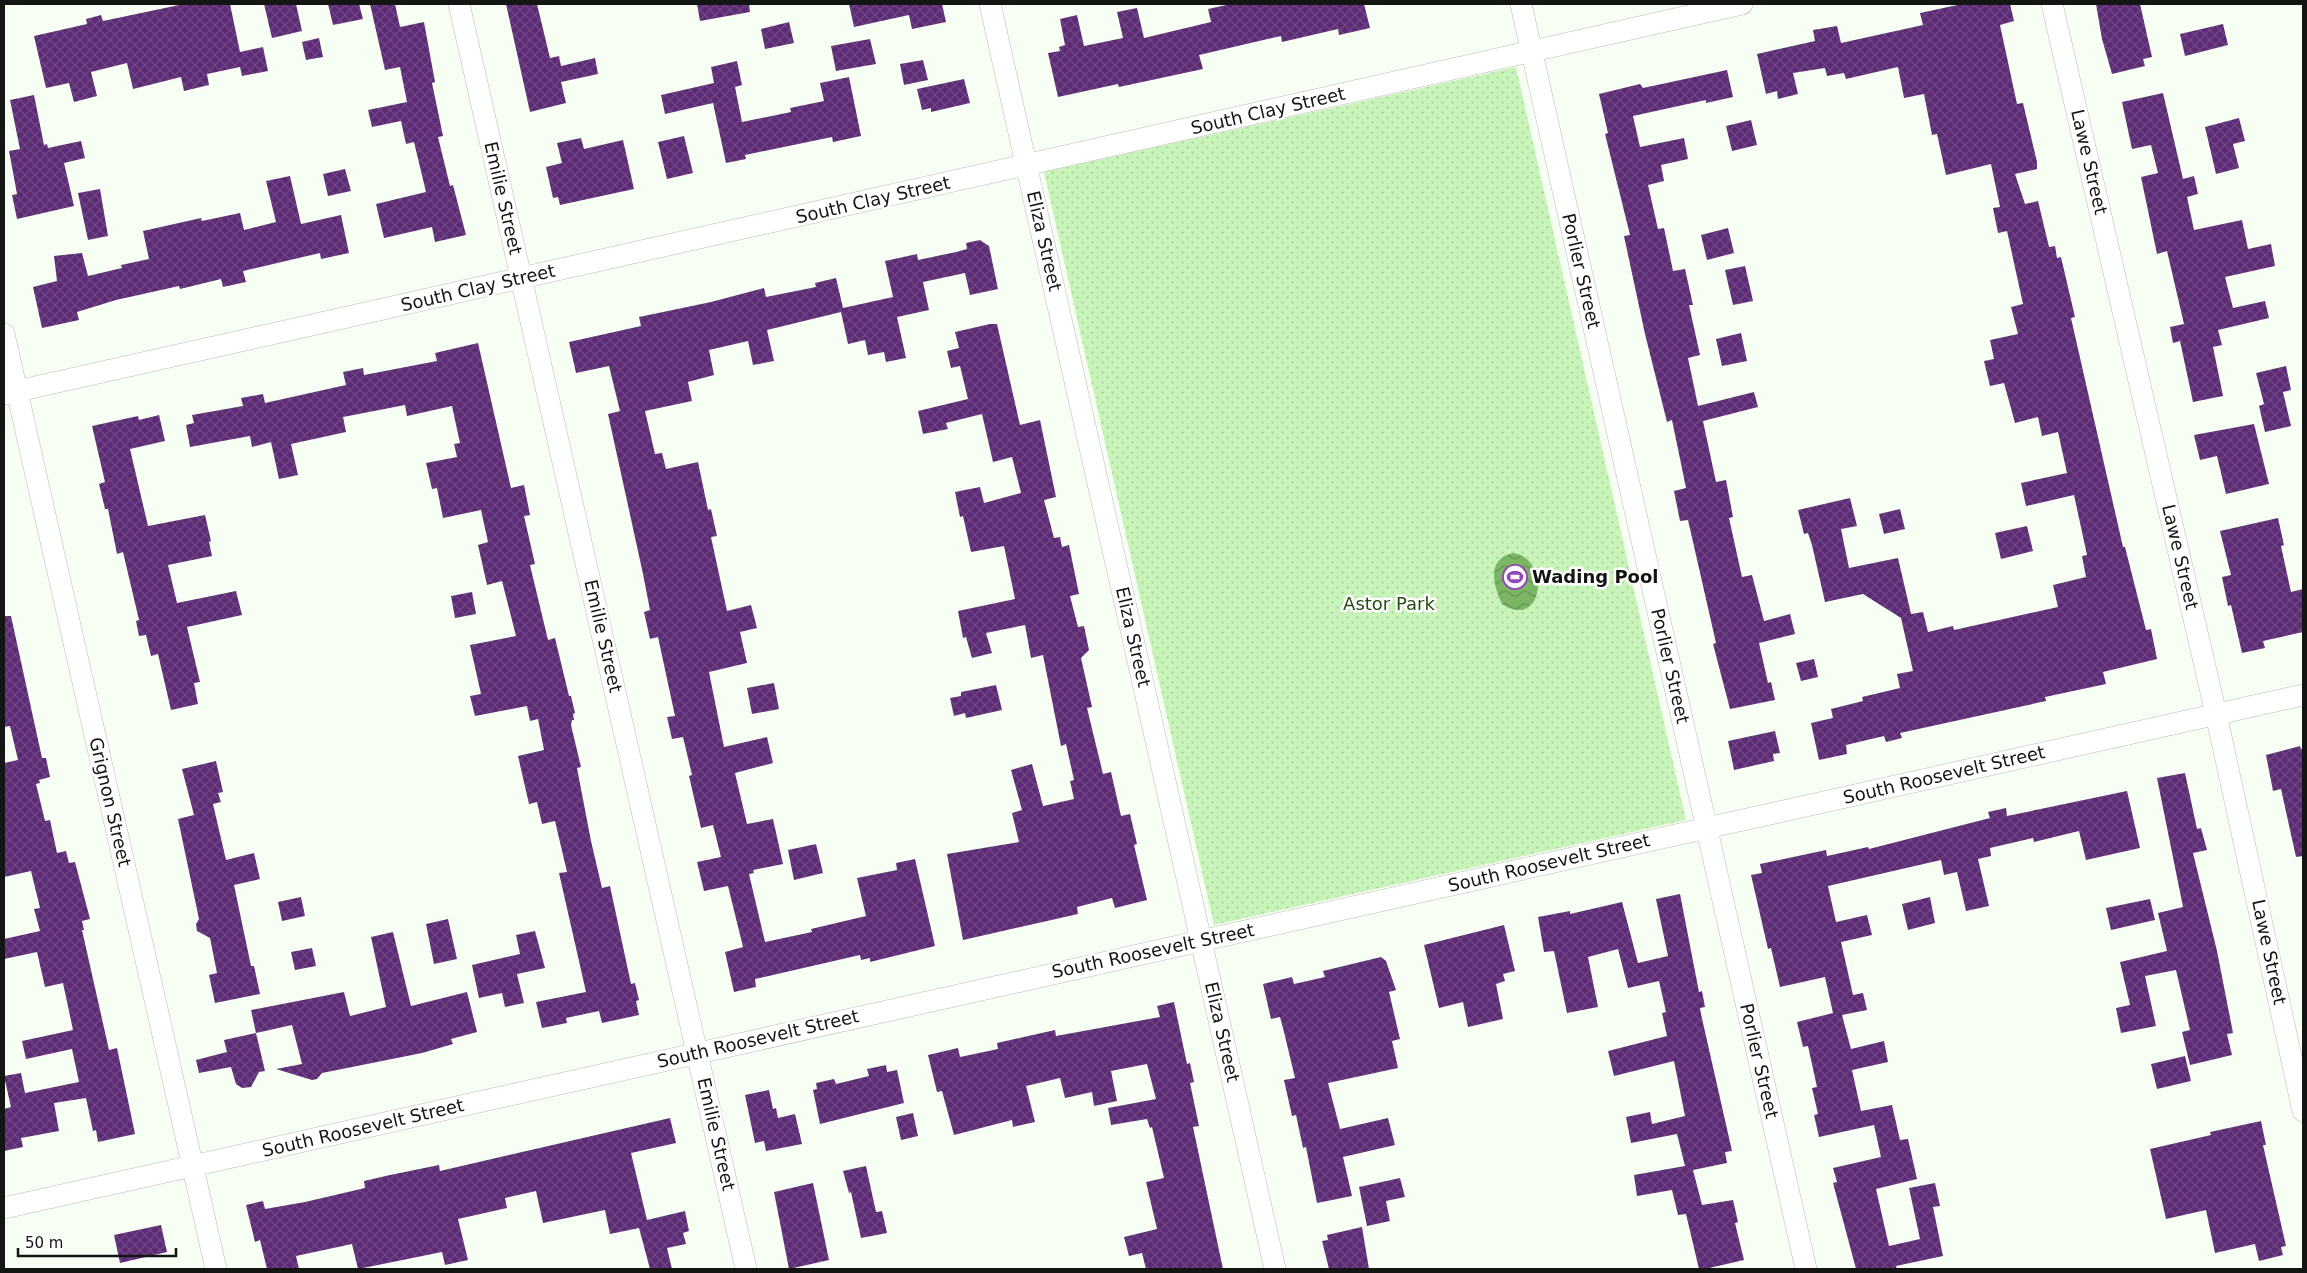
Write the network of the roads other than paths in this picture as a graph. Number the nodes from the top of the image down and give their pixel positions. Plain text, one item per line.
1 (460, 4) edge
2 (990, 4) edge
3 (1521, 4) edge
4 (1742, 4) edge
5 (2052, 4) edge
6 (1531, 52) junction
7 (1026, 165) junction
8 (521, 278) junction
9 (4, 334) edge
10 (10, 393) edge
11 (2303, 695) edge
12 (2216, 714) junction
13 (1707, 829) junction
14 (1201, 940) junction
15 (698, 1053) junction
16 (2303, 1111) edge
17 (193, 1166) junction
18 (4, 1208) edge
19 (216, 1269) edge
20 (746, 1269) edge
21 (1275, 1269) edge
22 (1806, 1269) edge

1 - 8 street, Emilie Street
2 - 7 street, Eliza Street
3 - 6 street, Porlier Street
4 - 6 street, South Clay Street
5 - 12 street, Lawe Street
6 - 7 street, South Clay Street
6 - 13 street, Porlier Street
7 - 8 street, South Clay Street
7 - 14 street, Eliza Street
8 - 10 street, South Clay Street
8 - 15 street, Emilie Street
9 - 10 street, Grignon Street
10 - 17 street, Grignon Street
11 - 12 street, South Roosevelt Street
12 - 13 street, South Roosevelt Street
12 - 16 street, Lawe Street
13 - 14 street, South Roosevelt Street
13 - 22 street, Porlier Street
14 - 15 street, South Roosevelt Street
14 - 21 street, Eliza Street
15 - 17 street, South Roosevelt Street
15 - 20 street, Emilie Street
17 - 18 street, South Roosevelt Street
17 - 19 street, Grignon Street

